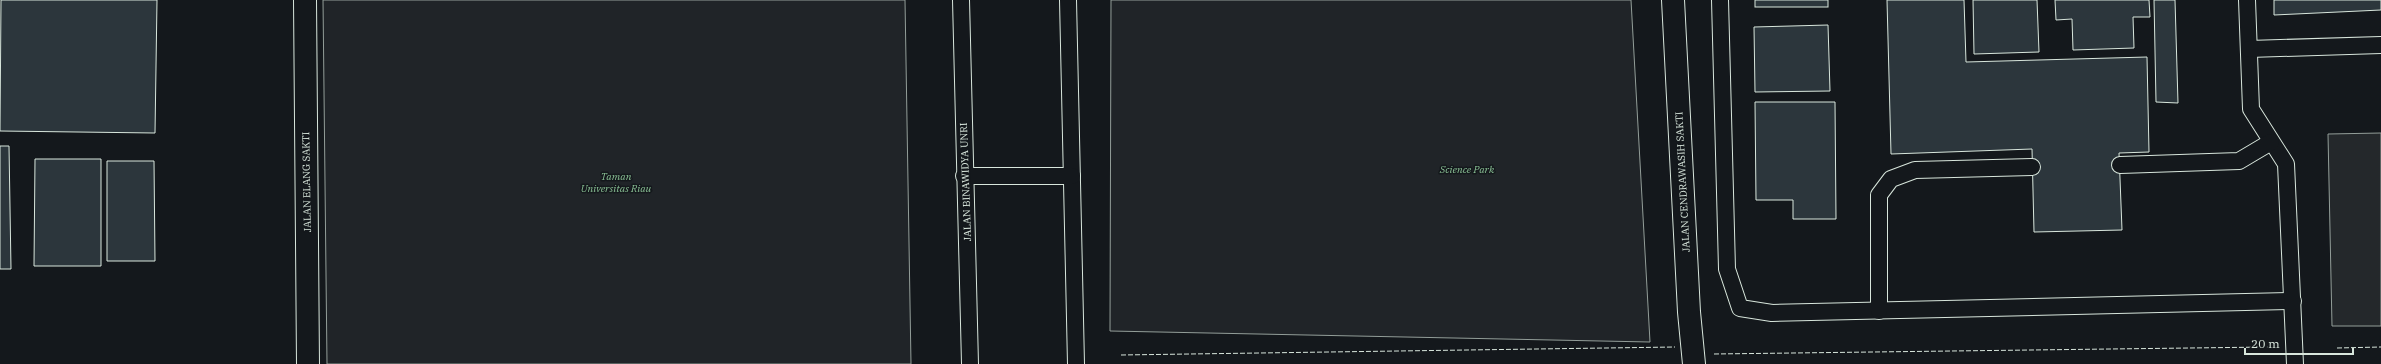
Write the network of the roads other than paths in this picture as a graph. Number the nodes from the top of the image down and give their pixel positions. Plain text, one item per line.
1 (305, 0) edge
2 (960, 0) edge
3 (1068, 0) edge
4 (1673, 0) edge
5 (1720, 0) edge
6 (2247, 0) edge
7 (2381, 45) edge
8 (2249, 48) junction
9 (2271, 142) junction
10 (2120, 165) dead end
11 (2032, 167) dead end
12 (964, 176) junction
13 (1072, 176) junction
14 (2293, 301) junction
15 (1879, 311) junction
16 (308, 364) edge
17 (970, 364) edge
18 (1076, 364) edge
19 (1694, 364) edge
20 (2294, 364) edge

1 - 16 street, JALAN ELANG SAKTI
2 - 12 lane, JALAN BINAWIDYA UNRI
3 - 13 lane
4 - 19 street, JALAN CENDRAWASIH SAKTI
5 - 15 lane
6 - 8 lane
7 - 8 lane
8 - 9 lane
9 - 10 lane
9 - 14 lane
11 - 15 lane
12 - 13 lane
12 - 17 lane, JALAN BINAWIDYA UNRI
13 - 18 lane
14 - 15 lane
14 - 20 lane

